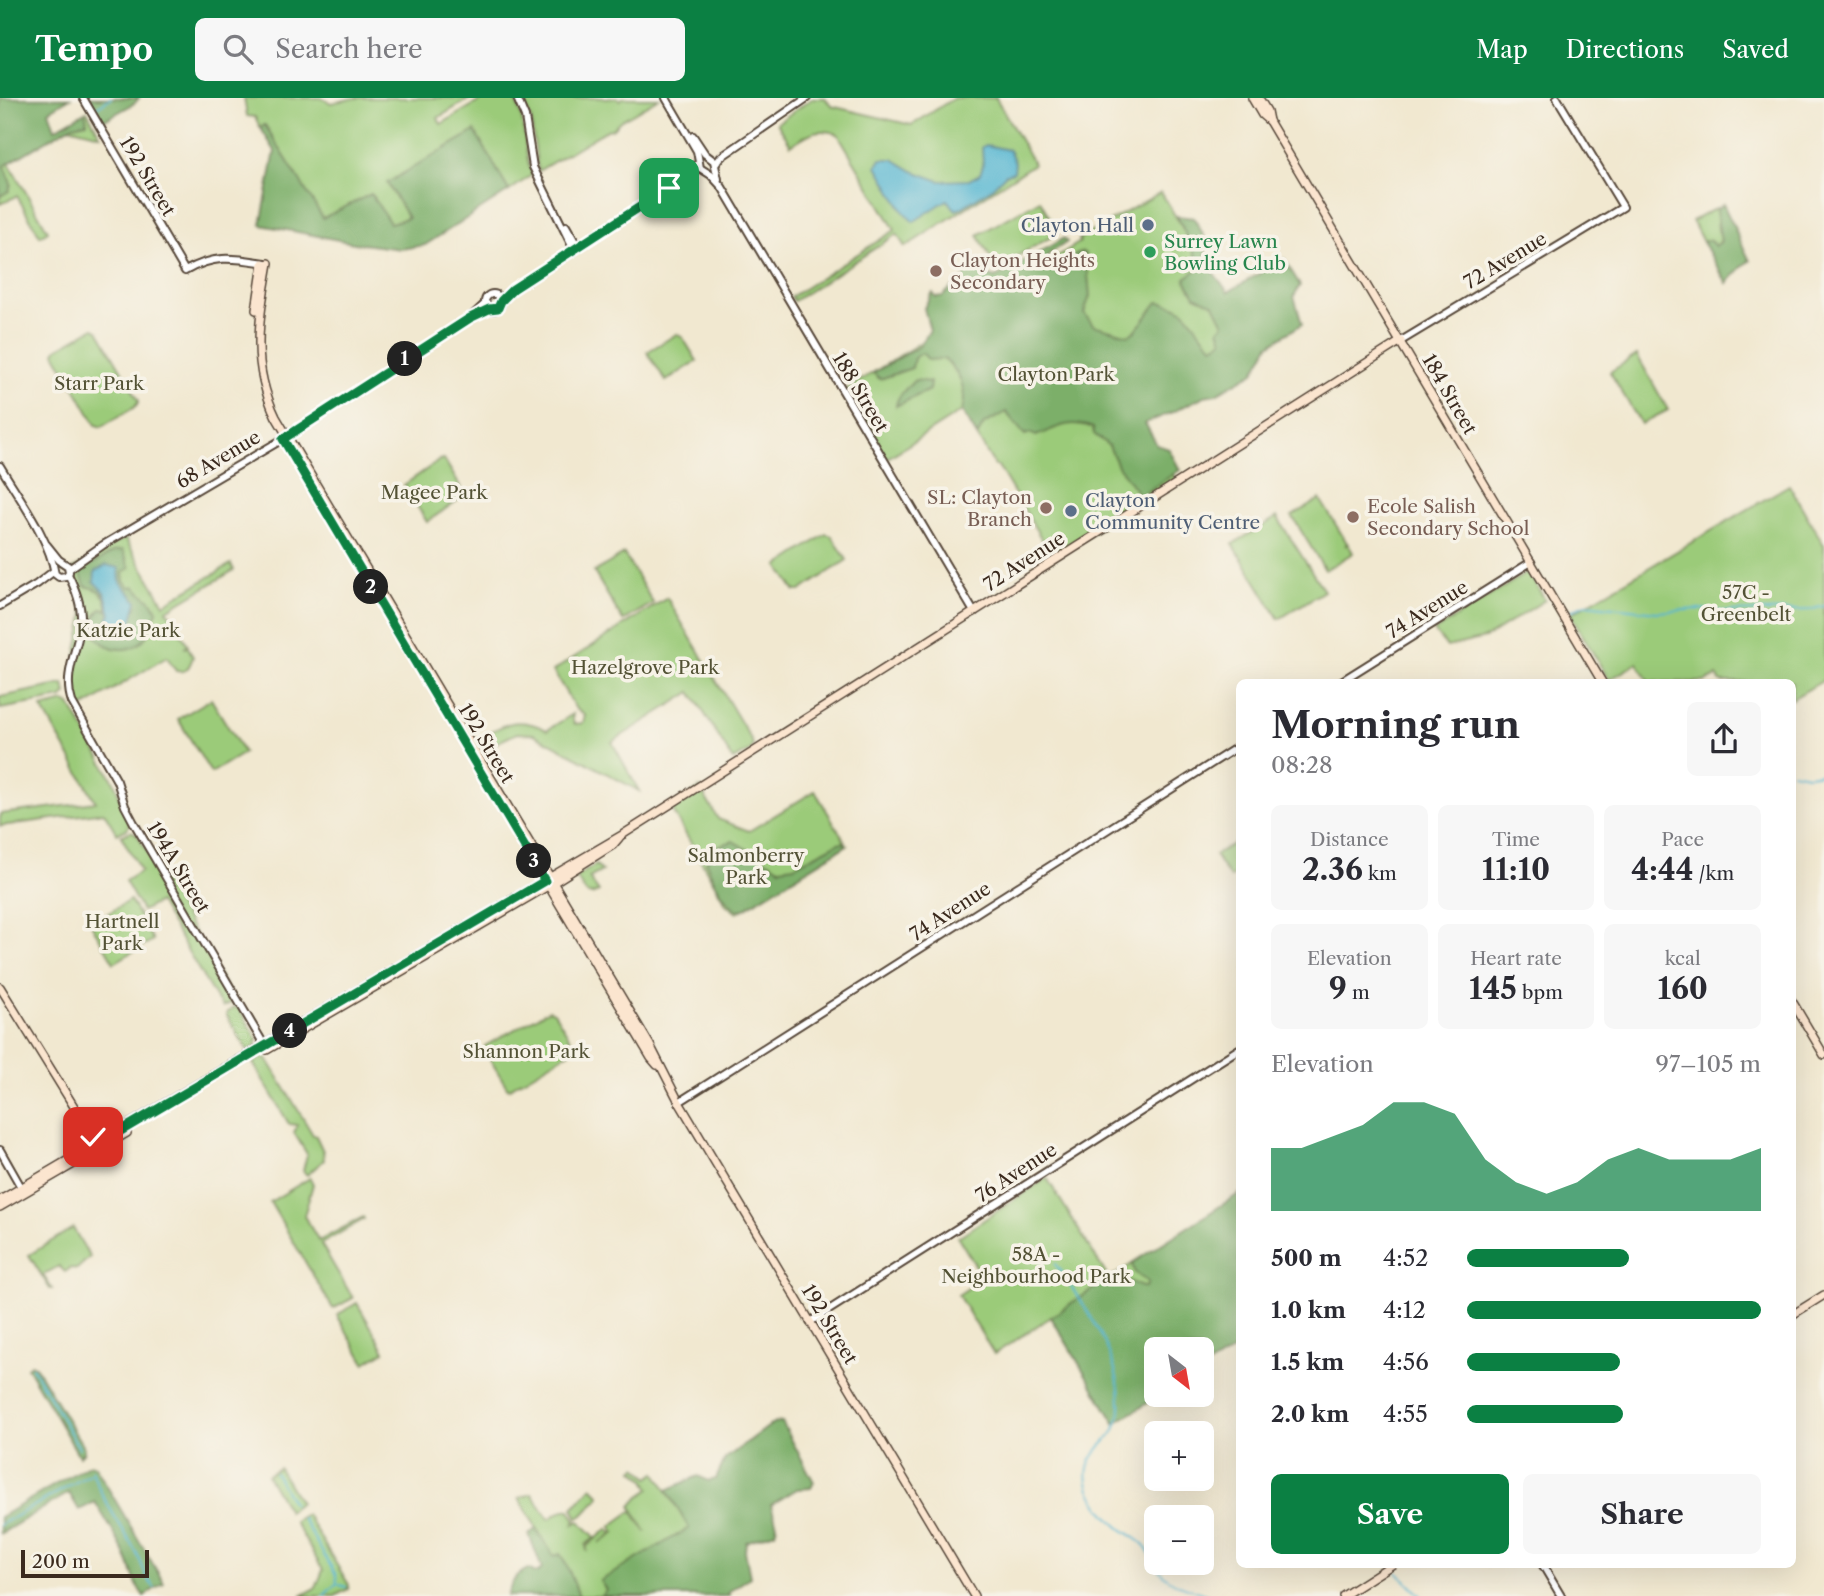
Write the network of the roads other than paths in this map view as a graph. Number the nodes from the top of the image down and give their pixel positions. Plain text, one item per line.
1 (83, 98) edge
2 (517, 98) edge
3 (668, 98) edge
4 (807, 98) edge
5 (1252, 98) edge
6 (1259, 98) edge
7 (1558, 98) edge
8 (1269, 121) junction
9 (764, 127) junction
10 (707, 157) junction
11 (699, 163) junction
12 (715, 165) junction
13 (704, 172) junction
14 (678, 182) junction
15 (722, 187) junction
16 (576, 249) junction
17 (266, 263) joint
18 (499, 298) junction
19 (488, 306) junction
20 (1401, 341) junction
21 (285, 438) junction
22 (0, 466) edge
23 (359, 562) junction
24 (1531, 562) junction
25 (62, 570) junction
26 (0, 606) edge
27 (974, 612) junction
28 (1345, 679) edge
29 (1600, 679) edge
30 (1236, 749) edge
31 (549, 882) junction
32 (412, 962) junction
33 (0, 987) edge
34 (1796, 1008) edge
35 (267, 1048) junction
36 (1236, 1051) edge
37 (1824, 1055) edge
38 (184, 1093) junction
39 (679, 1102) junction
40 (155, 1116) junction
41 (98, 1146) junction
42 (0, 1150) edge
43 (21, 1187) junction
44 (0, 1203) edge
45 (1824, 1295) edge
46 (1796, 1312) edge
47 (810, 1322) junction
48 (1387, 1568) edge
49 (1544, 1568) edge
50 (974, 1596) edge
51 (1343, 1596) edge
52 (1561, 1596) edge

1 - 17 street, 192 Street
2 - 16 street
3 - 10 street
3 - 11 street
4 - 9 street
5 - 8 main road, 184 Street
6 - 8 main road, 184 Street
7 - 20 street, 72 Avenue
8 - 20 main road, 184 Street
9 - 10 street
9 - 12 street
10 - 11 street
10 - 12 street
11 - 13 street
11 - 14 street
12 - 13 street
12 - 15 street, 188 Street
13 - 14 street
13 - 15 street, 188 Street
14 - 16 street
15 - 27 street, 188 Street
16 - 18 street
17 - 21 main road
18 - 19 street
18 - 19 street
19 - 21 street, 68 Avenue
20 - 24 main road, 184 Street
20 - 27 main road, 72 Avenue
21 - 23 main road, 192 Street
21 - 23 main road
21 - 25 street, 68 Avenue
22 - 25 street
23 - 31 main road, 192 Street
23 - 31 main road, 192 Street
24 - 28 street, 74 Avenue
24 - 29 main road, 184 Street
25 - 26 street, 68 Avenue
25 - 35 street, 194A Street
27 - 31 main road, 72 Avenue
30 - 39 street, 74 Avenue
31 - 32 main road, 72 Avenue
31 - 32 main road, 72 Avenue
31 - 39 main road, 192 Street
32 - 35 main road, 72 Avenue
32 - 35 main road, 72 Avenue
33 - 41 main road
34 - 37 main road
35 - 38 main road, 72 Avenue
35 - 40 main road, 72 Avenue
36 - 47 street, 76 Avenue
38 - 40 main road
38 - 41 main road, 72 Avenue
39 - 47 main road, 192 Street
40 - 41 main road, 72 Avenue
41 - 43 main road, 72 Avenue
41 - 44 main road, 72 Avenue
42 - 43 street
43 - 44 main road, 72 Avenue
45 - 46 main road
47 - 50 main road, 192 Street
48 - 51 main road
49 - 52 street

